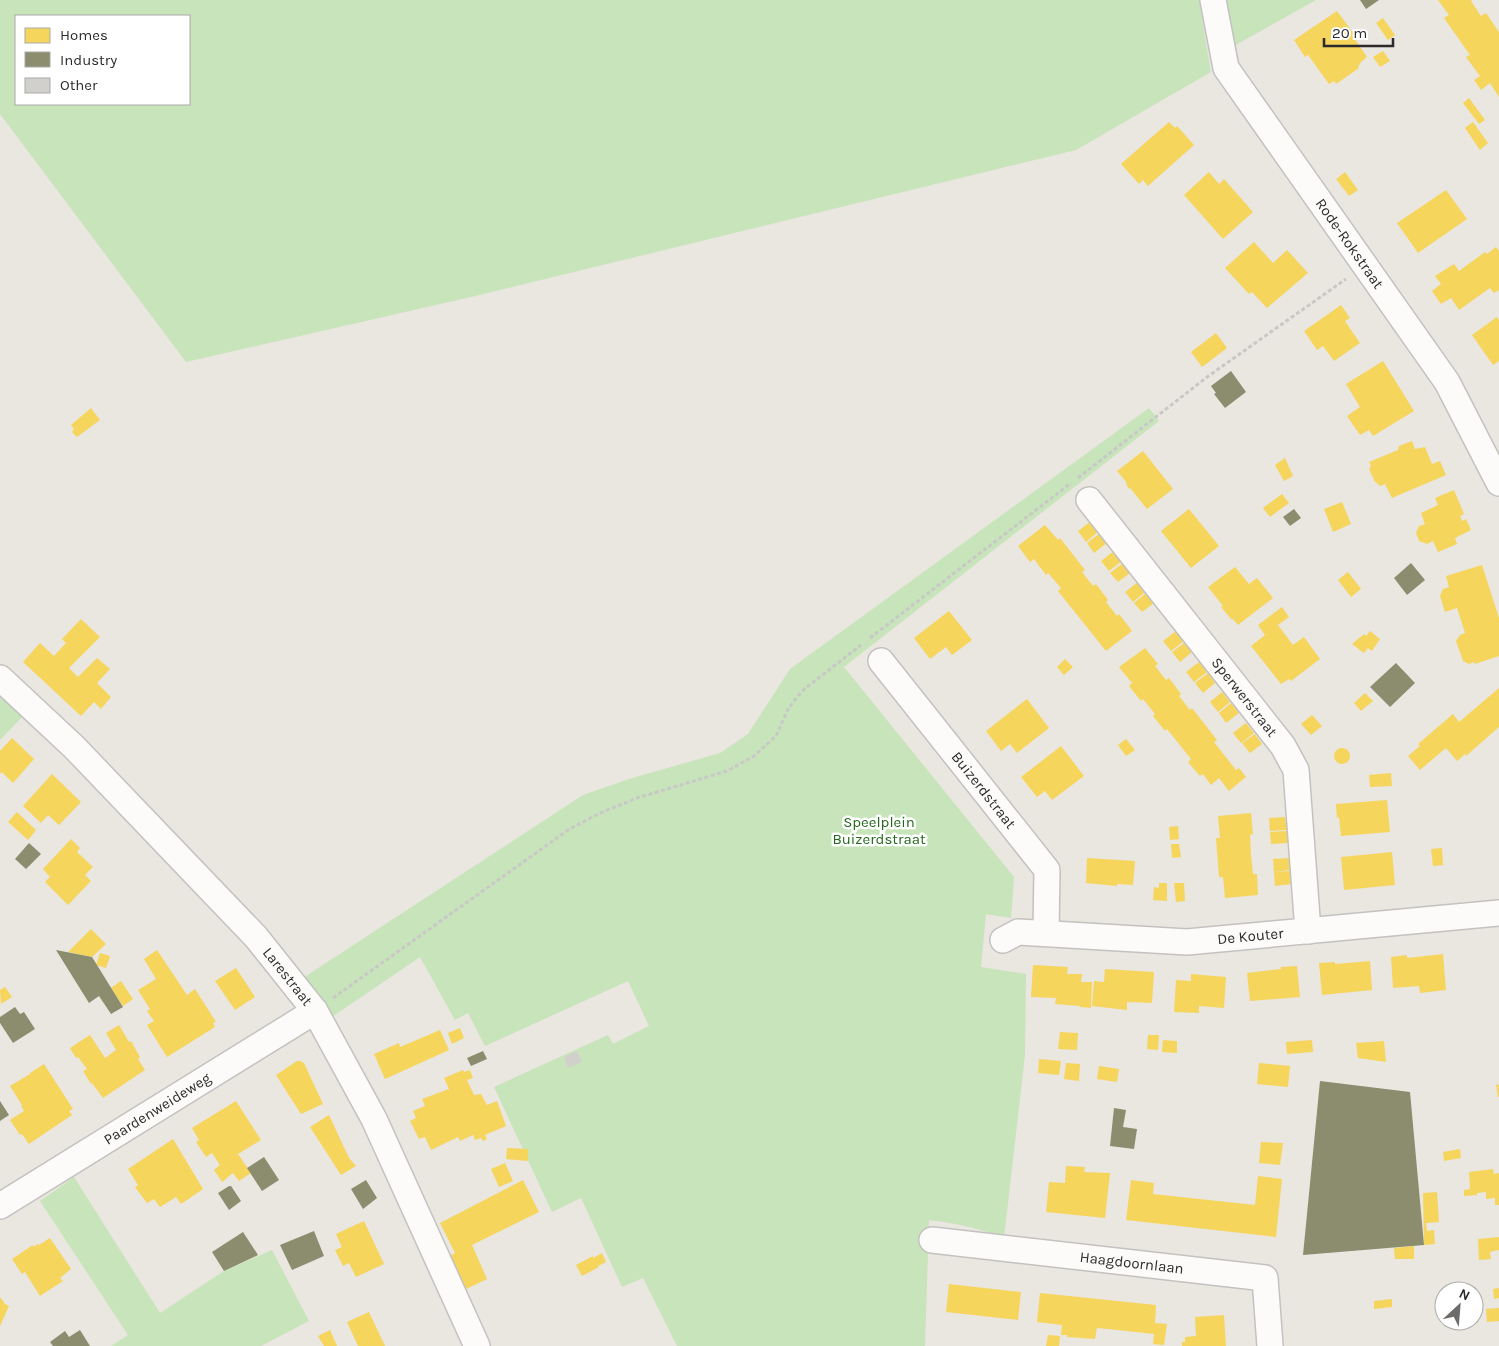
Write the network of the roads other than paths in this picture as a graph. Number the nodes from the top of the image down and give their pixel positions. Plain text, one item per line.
1 (1213, 0) edge
2 (1499, 483) edge
3 (1089, 500) dead end
4 (881, 661) dead end
5 (0, 678) edge
6 (1499, 913) edge
7 (1308, 931) junction
8 (1046, 933) junction
9 (1003, 940) dead end
10 (315, 1011) junction
11 (0, 1206) edge
12 (932, 1240) dead end
13 (477, 1346) edge
14 (1270, 1346) edge

1 - 2 street, Rode-Rokstraat
3 - 7 street, Sperwerstraat
4 - 8 street, Buizerdstraat
5 - 10 street, Larestraat
6 - 7 street, De Kouter
7 - 8 street, De Kouter
8 - 9 street, De Kouter
10 - 11 street, Paardenweideweg
10 - 13 street, Larestraat
12 - 14 street, Haagdoornlaan

